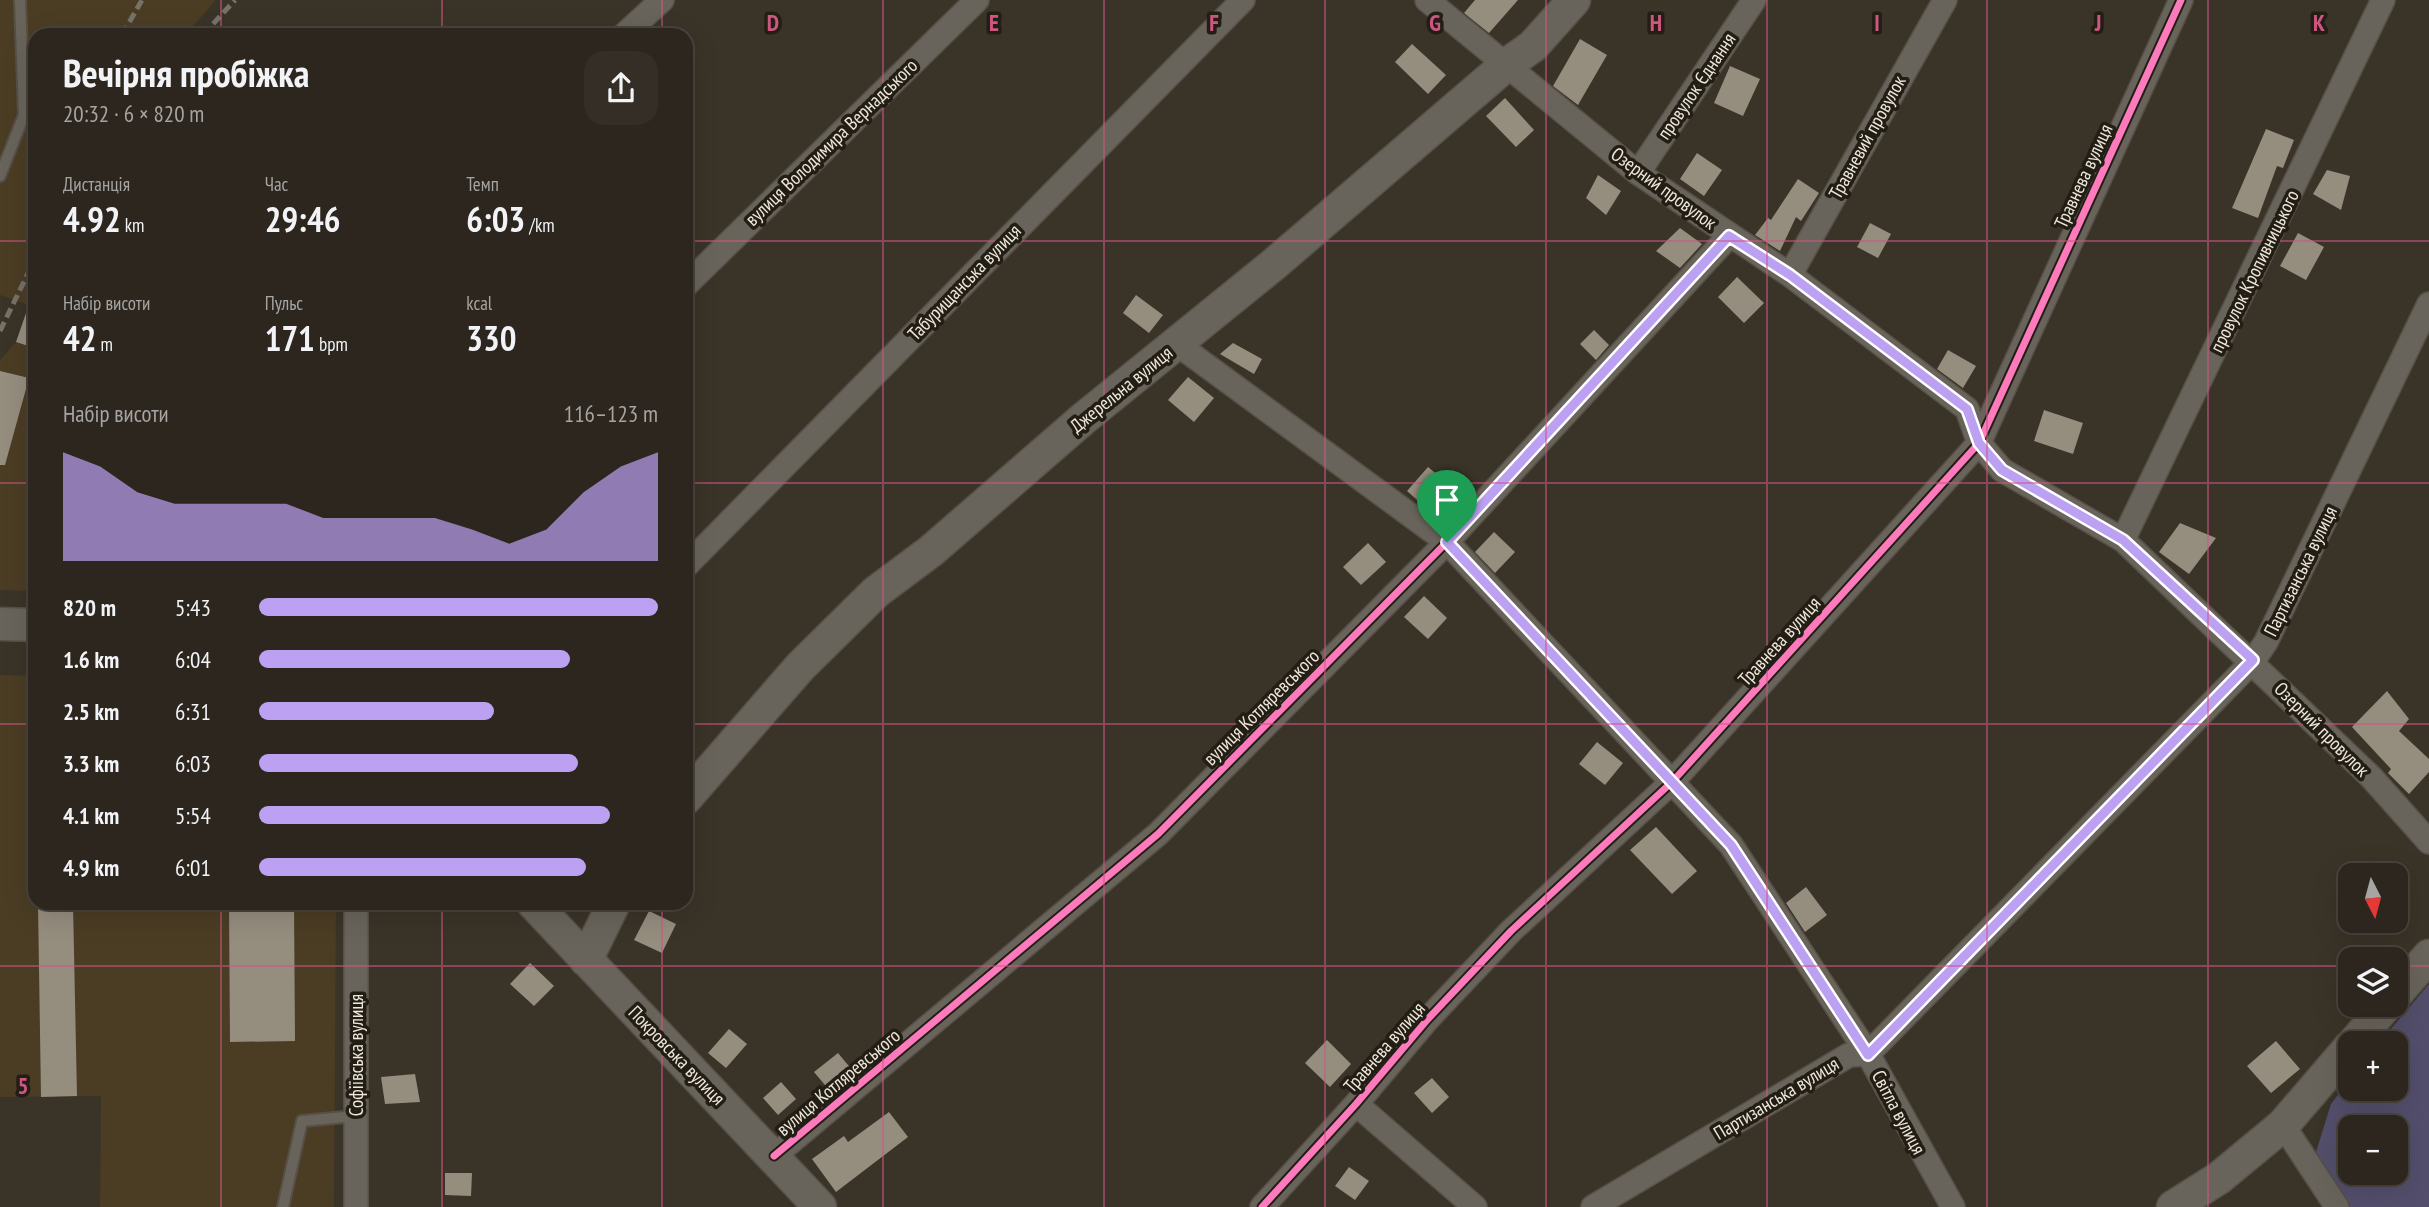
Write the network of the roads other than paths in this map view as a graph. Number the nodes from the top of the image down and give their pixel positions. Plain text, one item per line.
1 (20, 0) edge
2 (662, 0) edge
3 (977, 0) edge
4 (1243, 0) edge
5 (1427, 0) edge
6 (1574, 0) edge
7 (1754, 0) edge
8 (1945, 0) edge
9 (2181, 0) edge
10 (2383, 0) edge
11 (632, 28) edge
12 (1506, 65) junction
13 (1638, 173) junction
14 (0, 176) edge
15 (1729, 236) junction
16 (1790, 275) junction
17 (693, 278) edge
18 (2429, 304) edge
19 (1177, 344) junction
20 (1979, 443) junction
21 (2123, 540) junction
22 (1447, 542) junction
23 (693, 559) edge
24 (0, 624) edge
25 (28, 625) edge
26 (2253, 660) junction
27 (1673, 781) junction
28 (693, 790) edge
29 (2429, 842) edge
30 (356, 910) edge
31 (540, 910) edge
32 (611, 910) edge
33 (2429, 956) edge
34 (586, 960) junction
35 (2408, 980) edge
36 (2376, 1017) edge
37 (2364, 1031) edge
38 (1868, 1055) junction
39 (2338, 1061) edge
40 (1356, 1104) junction
41 (356, 1116) junction
42 (2283, 1125) junction
43 (774, 1156) junction
44 (283, 1207) edge
45 (356, 1207) edge
46 (820, 1207) edge
47 (1262, 1207) edge
48 (1475, 1207) edge
49 (1593, 1207) edge
50 (1953, 1207) edge
51 (2173, 1207) edge
52 (2337, 1207) edge

1 - 14 lane
2 - 11 street
3 - 17 street, вулиця Володимира Вернадського
4 - 23 street, Табурищанська вулиця
5 - 12 street, Озерний провулок
6 - 12 street, Джерельна вулиця
7 - 13 street, провулок Єднання
8 - 16 street, Травневий провулок
9 - 20 street, Травнева вулиця
10 - 21 street, провулок Кропивницького
12 - 13 street, Озерний провулок
12 - 19 street, Джерельна вулиця
13 - 15 street, Озерний провулок
15 - 16 street, Озерний провулок
15 - 22 street, вулиця Котляревського
16 - 20 street, Озерний провулок
18 - 26 street, Партизанська вулиця
19 - 22 street
19 - 28 street, Джерельна вулиця
20 - 21 street, Озерний провулок
20 - 27 street, Травнева вулиця
21 - 26 street, Озерний провулок
22 - 27 street
22 - 43 street, вулиця Котляревського
24 - 25 street
26 - 29 street, Озерний провулок
26 - 38 street, Партизанська вулиця
27 - 38 street, Світла вулиця
27 - 40 street, Травнева вулиця
30 - 41 street, Софіївська вулиця
31 - 34 street, Покровська вулиця
32 - 34 street
33 - 35 street
34 - 43 street, Покровська вулиця
36 - 37 street
38 - 49 street, Партизанська вулиця
38 - 50 street, Світла вулиця
39 - 42 street
40 - 47 street, Травнева вулиця
40 - 48 street
41 - 44 lane
41 - 45 street, Софіївська вулиця
42 - 51 street
42 - 52 street
43 - 46 street, Покровська вулиця

